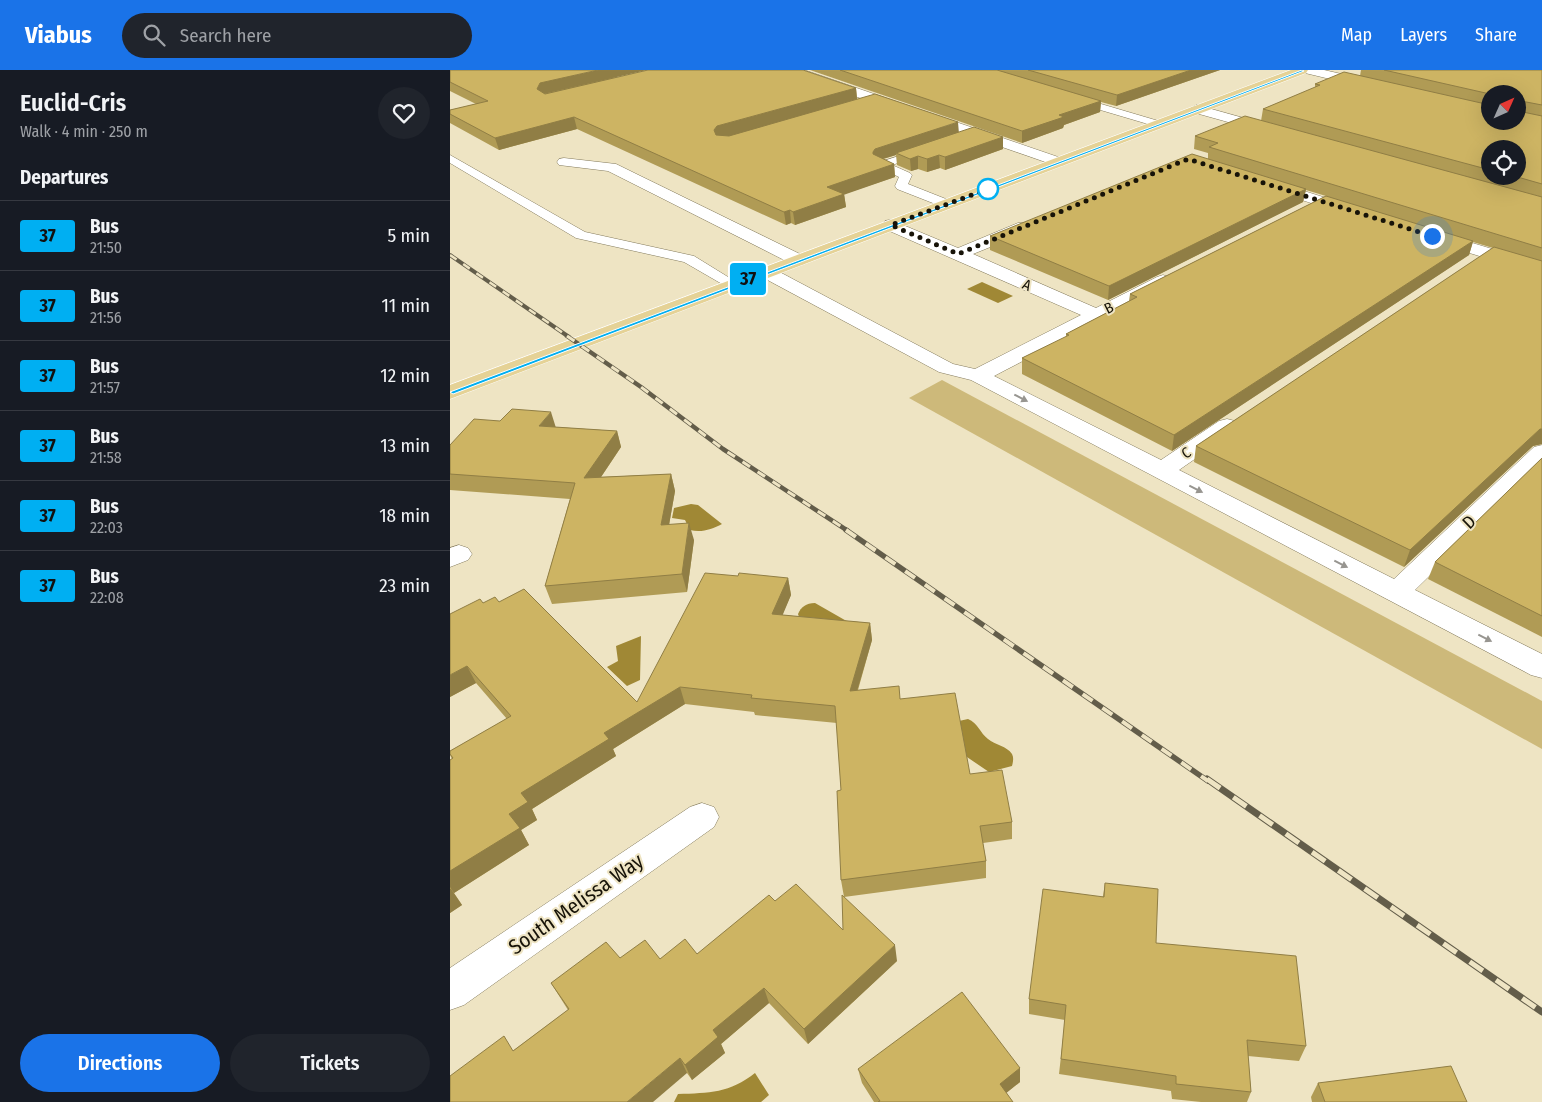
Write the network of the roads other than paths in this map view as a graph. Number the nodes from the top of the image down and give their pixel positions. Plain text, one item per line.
1 (792, 70) edge
2 (1302, 70) edge
3 (1309, 70) edge
4 (1385, 88) edge
5 (1060, 95) edge
6 (876, 99) junction
7 (849, 107) edge
8 (1197, 109) junction
9 (1158, 124) junction
10 (1283, 133) edge
11 (976, 134) junction
12 (958, 139) edge
13 (932, 148) edge
14 (450, 158) edge
15 (564, 162) dead end
16 (1059, 162) junction
17 (1250, 179) edge
18 (1322, 201) junction
19 (947, 204) junction
20 (1300, 212) edge
21 (1367, 216) edge
22 (1040, 220) edge
23 (891, 225) junction
24 (1422, 233) edge
25 (1486, 253) junction
26 (958, 254) junction
27 (798, 260) junction
28 (1467, 266) edge
29 (1542, 270) edge
30 (766, 272) junction
31 (1176, 274) edge
32 (734, 285) junction
33 (1096, 315) junction
34 (978, 376) junction
35 (450, 392) edge
36 (1243, 415) edge
37 (1542, 452) edge
38 (1160, 471) junction
39 (1396, 592) junction
40 (1542, 667) edge
41 (702, 817) dead end
42 (450, 991) edge

1 - 6 street
2 - 8 main road
3 - 4 street
5 - 9 lane
6 - 7 street
6 - 11 street
8 - 9 main road
8 - 10 street
9 - 16 main road
11 - 12 lane
11 - 16 street
13 - 19 lane
14 - 32 lane
15 - 27 street
16 - 19 main road
17 - 18 street
18 - 20 street
18 - 21 street
19 - 23 main road
22 - 26 street
23 - 26 street, A
23 - 27 main road
24 - 25 street
25 - 28 street
25 - 29 street
26 - 33 street, A
27 - 30 main road
30 - 32 main road
30 - 34 street
31 - 33 street, B
32 - 35 main road
33 - 34 street, B
34 -> 38 street
36 - 38 street, C
37 - 39 street, D
38 -> 39 street
39 -> 40 street
41 - 42 street, South Melissa Way

